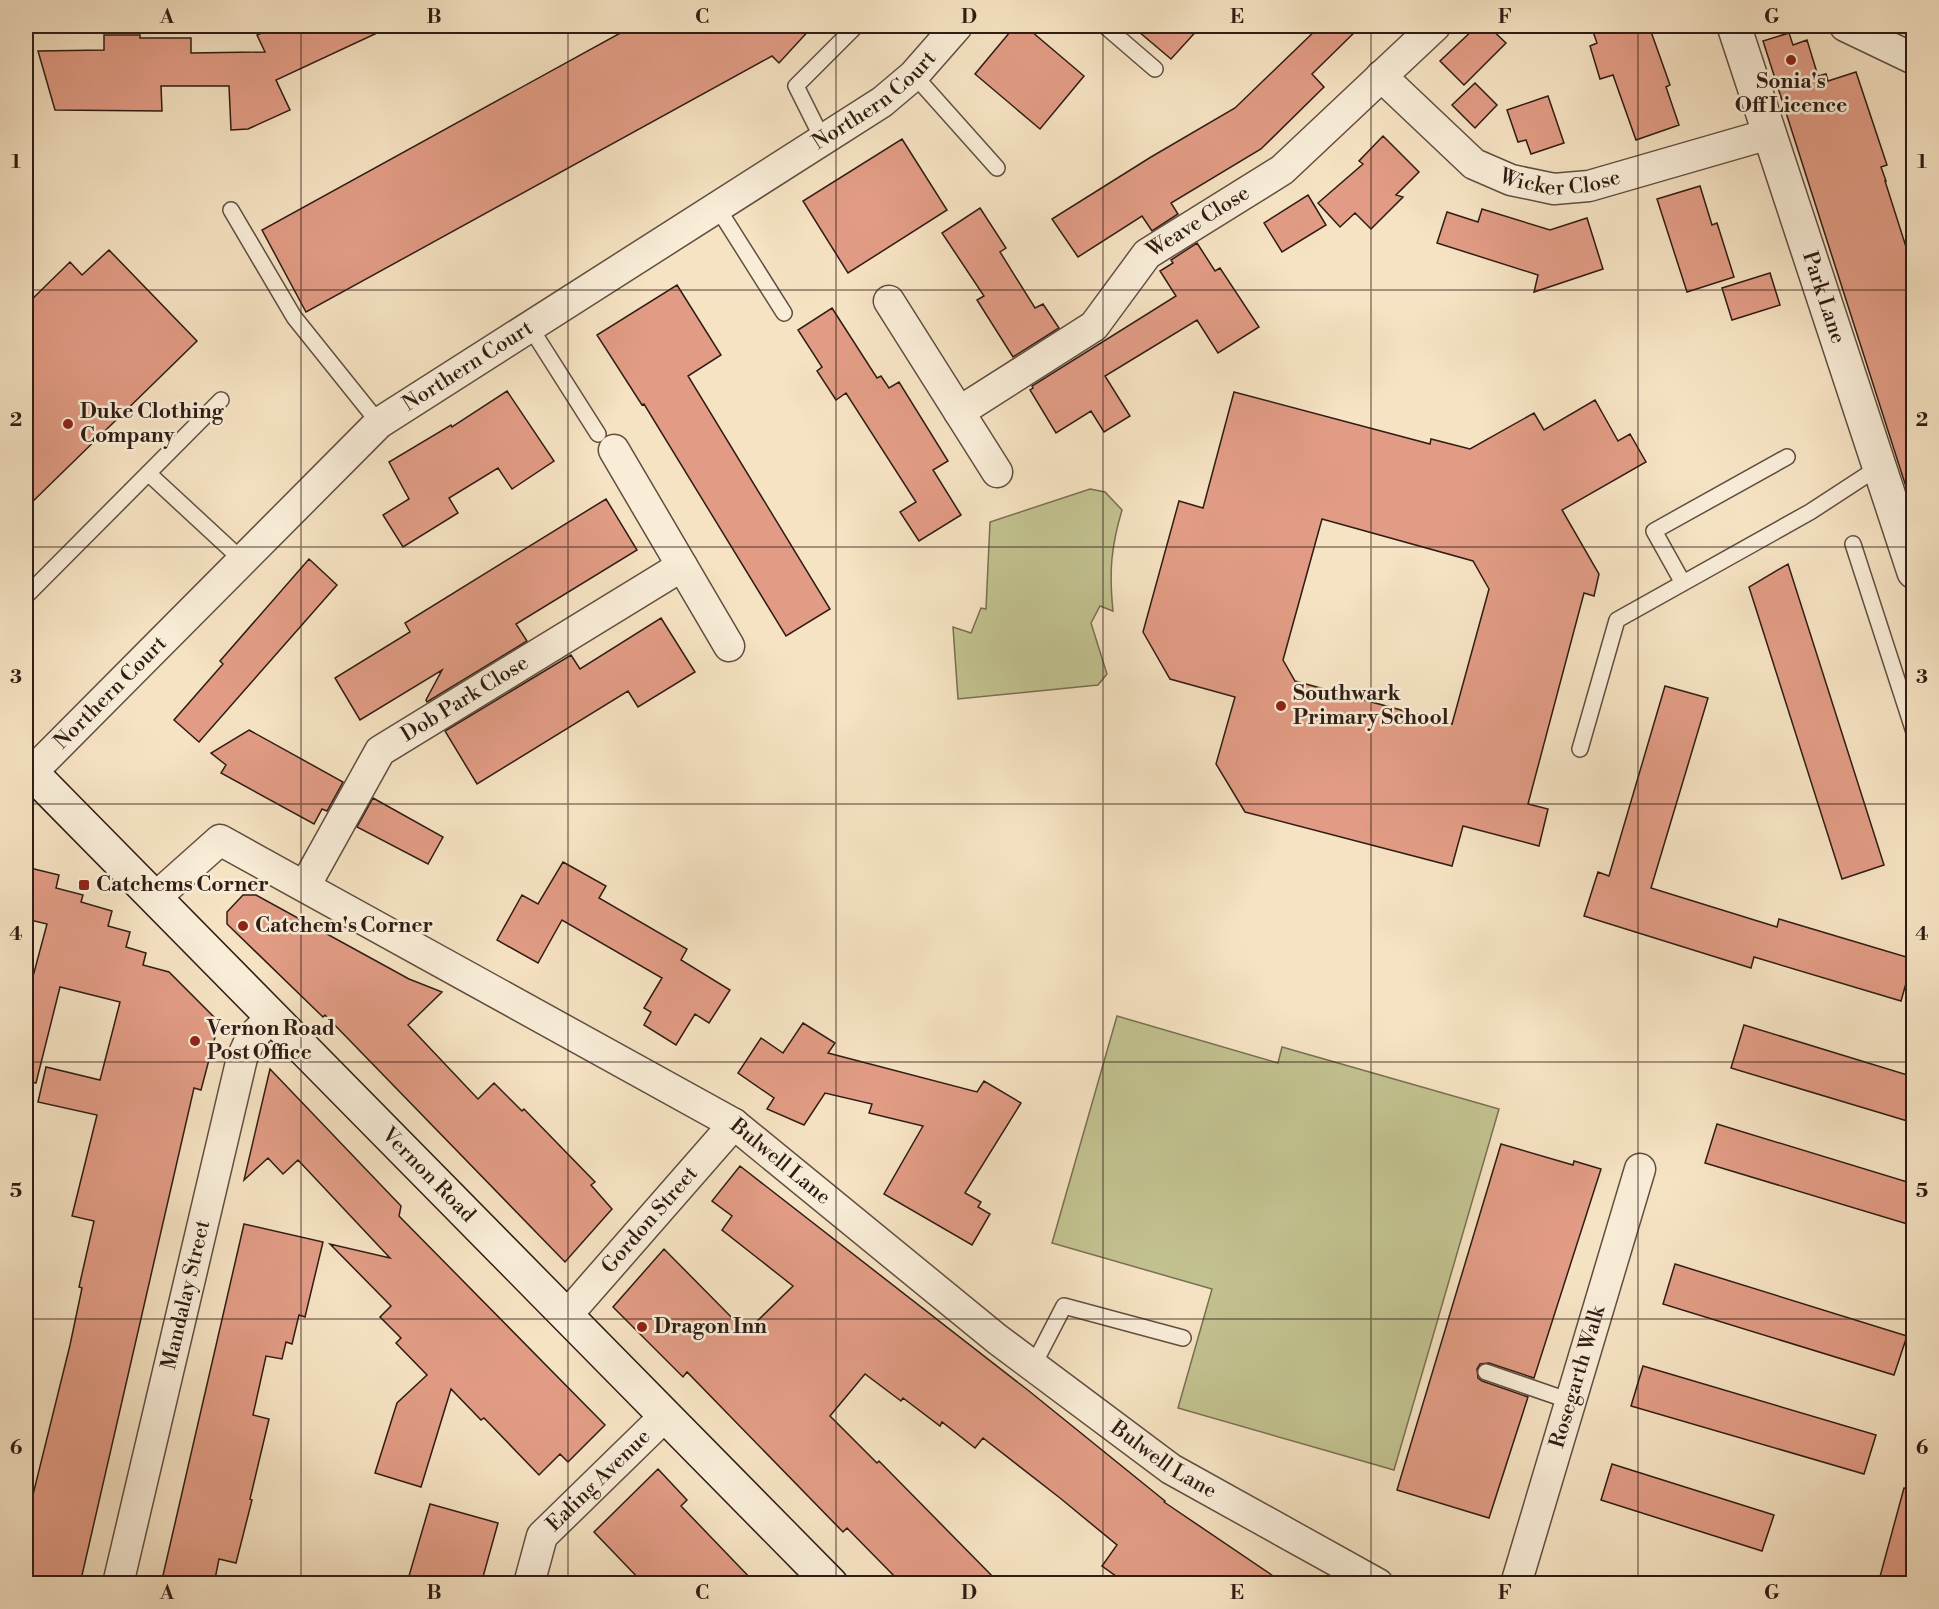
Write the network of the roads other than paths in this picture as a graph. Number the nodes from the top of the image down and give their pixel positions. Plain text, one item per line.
1 (856, 26) edge
2 (957, 26) edge
3 (1105, 26) edge
4 (1435, 26) edge
5 (1734, 26) edge
6 (1845, 26) edge
7 (1914, 59) edge
8 (1155, 69) dead end
9 (914, 75) junction
10 (1381, 76) junction
11 (1769, 134) junction
12 (823, 140) junction
13 (998, 168) dead end
14 (717, 207) junction
15 (231, 210) dead end
16 (889, 301) dead end
17 (784, 313) dead end
18 (530, 327) junction
19 (221, 400) dead end
20 (959, 412) junction
21 (379, 423) junction
22 (606, 442) joint
23 (1787, 457) dead end
24 (1879, 467) junction
25 (997, 472) dead end
26 (148, 473) junction
27 (1905, 517) edge
28 (1853, 544) dead end
29 (242, 560) junction
30 (682, 566) junction
31 (1914, 572) edge
32 (1683, 583) junction
33 (26, 596) edge
34 (729, 646) dead end
35 (1914, 732) edge
36 (1580, 748) dead end
37 (27, 772) edge
38 (304, 886) junction
39 (155, 898) junction
40 (272, 1017) junction
41 (734, 1124) junction
42 (1640, 1169) dead end
43 (567, 1315) junction
44 (1183, 1338) dead end
45 (1033, 1366) junction
46 (1486, 1372) dead end
47 (1570, 1401) junction
48 (665, 1416) junction
49 (118, 1584) edge
50 (529, 1584) edge
51 (831, 1584) edge
52 (1378, 1584) edge
53 (1516, 1584) edge

1 - 12 lane
2 - 9 street, Northern Court
3 - 8 lane
4 - 10 street, Weave Close
5 - 11 main road, Park Lane
6 - 7 street
9 - 12 street, Northern Court
9 - 13 lane
10 - 11 street, Wicker Close
10 - 20 street, Weave Close
11 - 24 main road, Park Lane
12 - 14 street, Northern Court
14 - 17 lane
14 - 18 street, Northern Court
15 - 21 lane
16 - 20 street
18 - 21 street, Northern Court
18 - 22 lane
19 - 26 lane
20 - 25 street
21 - 29 street, Northern Court
22 - 30 street
23 - 32 lane
24 - 27 main road, Park Lane
24 - 32 lane
26 - 29 lane
26 - 33 lane
27 - 31 main road, Park Lane
28 - 35 lane
29 - 37 street, Northern Court
30 - 34 street
30 - 38 street, Dob Park Close
32 - 36 lane
37 - 39 main road, Vernon Road
38 - 39 street, Bulwell Lane
38 - 41 street, Bulwell Lane
39 - 40 main road, Vernon Road
40 - 43 main road, Vernon Road
40 - 49 street, Mandalay Street
41 - 43 street, Gordon Street
41 - 45 street, Bulwell Lane
42 - 47 street, Rosegarth Walk
43 - 48 main road, Vernon Road
44 - 45 lane
45 - 52 street, Bulwell Lane
46 - 47 lane
47 - 53 street, Rosegarth Walk
48 - 50 street, Ealing Avenue
48 - 51 main road, Vernon Road

